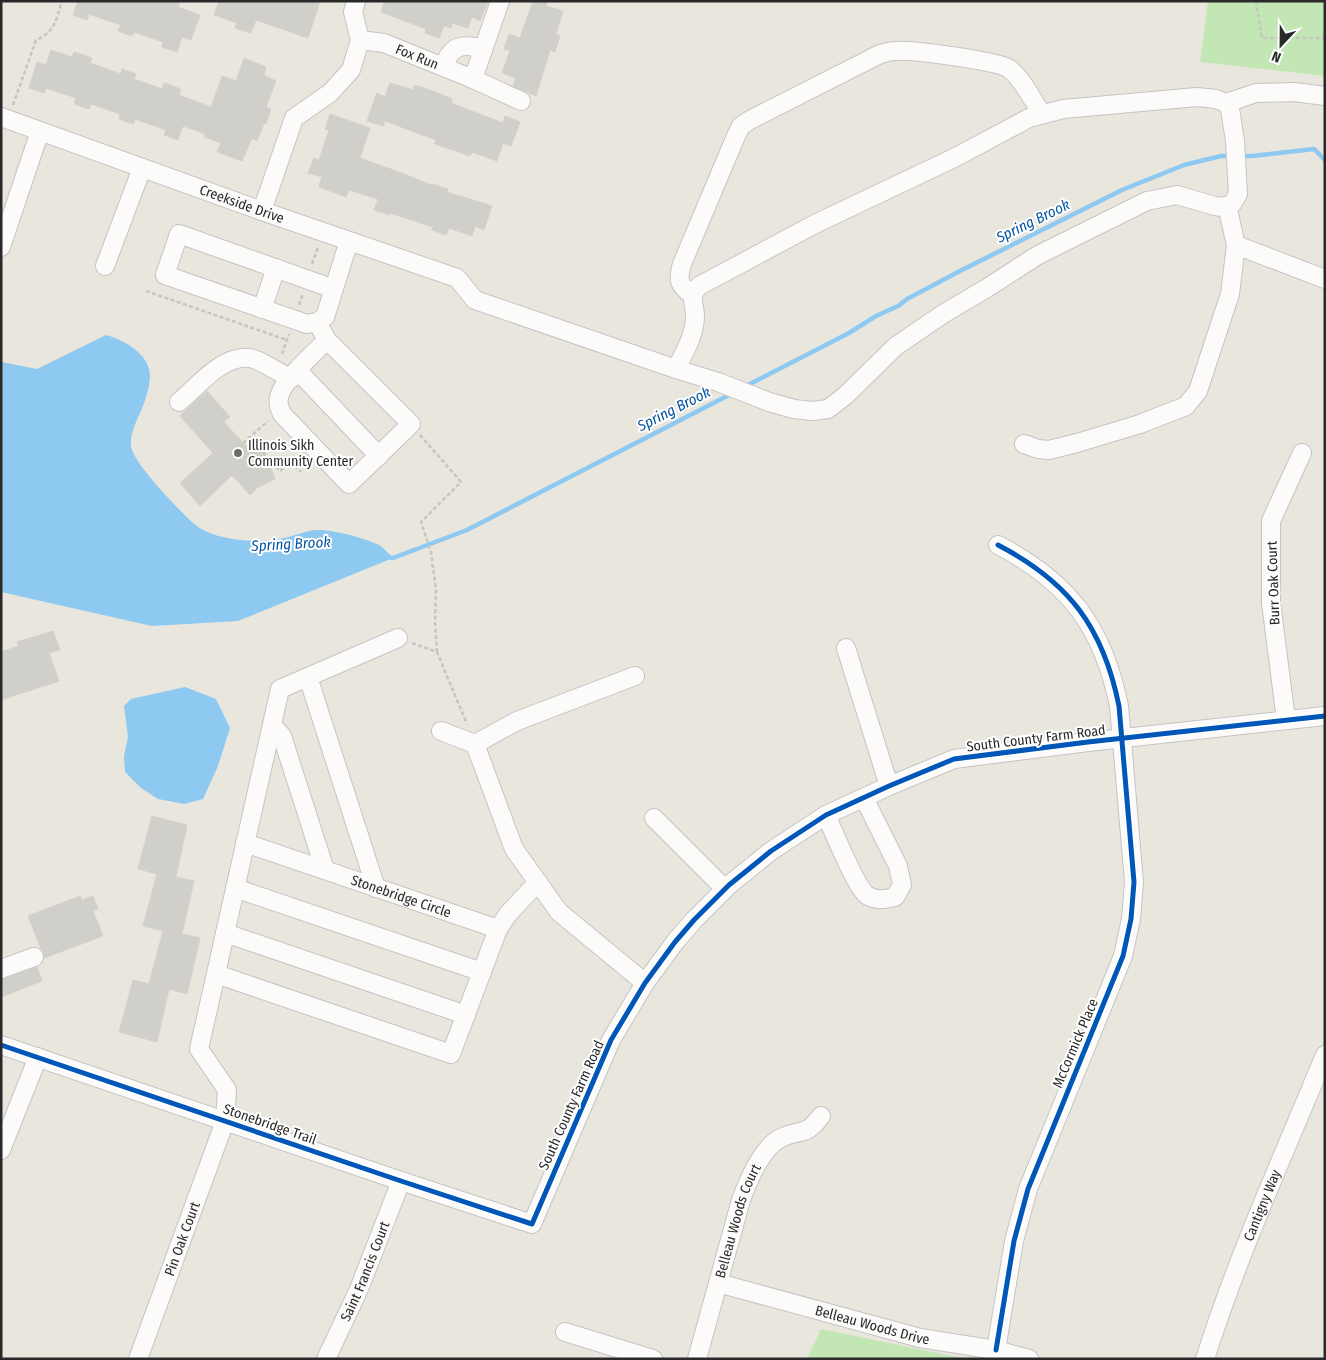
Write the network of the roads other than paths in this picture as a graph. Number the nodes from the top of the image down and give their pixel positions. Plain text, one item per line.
1 (356, 1) edge
2 (500, 1) edge
3 (360, 40) junction
4 (483, 49) junction
5 (444, 67) junction
6 (473, 79) junction
7 (1325, 96) edge
8 (521, 101) dead end
9 (1226, 103) junction
10 (1042, 114) junction
11 (4, 118) edge
12 (40, 131) junction
13 (142, 168) junction
14 (1227, 206) junction
15 (262, 211) junction
16 (349, 241) junction
17 (1236, 245) junction
18 (1, 247) edge
19 (105, 266) dead end
20 (276, 268) junction
21 (1325, 279) edge
22 (334, 289) junction
23 (693, 296) junction
24 (262, 309) junction
25 (317, 322) junction
26 (327, 340) junction
27 (676, 369) junction
28 (294, 375) junction
29 (179, 402) dead end
30 (1024, 444) dead end
31 (1302, 452) dead end
32 (378, 456) junction
33 (998, 545) dead end
34 (398, 638) road end
35 (846, 648) dead end
36 (635, 676) dead end
37 (308, 677) junction
38 (1325, 716) edge
39 (1286, 720) junction
40 (272, 725) junction
41 (441, 731) dead end
42 (1120, 738) junction
43 (475, 744) junction
44 (889, 786) junction
45 (864, 798) junction
46 (826, 815) junction
47 (654, 818) dead end
48 (245, 843) junction
49 (325, 870) junction
50 (538, 882) junction
51 (235, 888) junction
52 (376, 888) junction
53 (725, 889) junction
54 (498, 929) junction
55 (225, 932) junction
56 (34, 957) dead end
57 (1, 969) edge
58 (482, 972) junction
59 (216, 974) junction
60 (645, 983) junction
61 (466, 1015) junction
62 (1, 1045) edge
63 (1325, 1055) edge
64 (38, 1057) junction
65 (821, 1116) dead end
66 (225, 1121) junction
67 (1, 1150) edge
68 (401, 1182) junction
69 (532, 1224) joint
70 (718, 1283) junction
71 (565, 1332) dead end
72 (996, 1350) junction
73 (138, 1359) edge
74 (326, 1359) edge
75 (653, 1359) edge
76 (697, 1359) edge
77 (1029, 1359) edge
78 (1205, 1359) edge

1 - 3 street
2 - 4 street
3 - 5 street, Fox Run
3 - 15 street
4 - 5 street
4 - 6 street
5 - 6 street, Fox Run
6 - 8 street, Fox Run
7 - 9 street
9 - 10 street
9 - 14 street
10 - 23 street
10 - 23 street
11 - 12 street, Creekside Drive
12 - 13 street, Creekside Drive
12 - 18 street
13 - 15 street, Creekside Drive
13 - 19 street
14 - 17 street
14 - 27 street
15 - 16 street, Creekside Drive
16 - 22 street
16 - 27 street, Creekside Drive
17 - 21 street
17 - 30 street
20 - 22 street
20 - 24 street
20 - 24 street
22 - 25 street
23 - 27 street
24 - 25 street
25 - 26 street
26 - 28 street
26 - 32 street
28 - 29 street
28 - 32 street
28 - 32 street
31 - 39 street, Burr Oak Court
33 - 42 street, McCormick Place
34 - 37 street
35 - 44 street
36 - 43 street
37 - 40 street
37 - 52 street
38 - 39 street, South County Farm Road
39 - 42 street, South County Farm Road
40 - 48 street
40 - 49 street
41 - 43 street
42 - 44 street, South County Farm Road
42 - 72 street, McCormick Place
43 - 50 street
44 - 45 street, South County Farm Road
45 - 46 street, South County Farm Road
45 - 46 street
46 - 53 street, South County Farm Road
47 - 53 street
48 - 49 street, Stonebridge Circle
48 - 51 street
49 - 52 street, Stonebridge Circle
50 - 54 street
50 - 60 street
51 - 55 street
51 - 58 street
52 - 54 street, Stonebridge Circle
53 - 60 street, South County Farm Road
54 - 58 street
55 - 59 street
55 - 61 street
56 - 57 street
58 - 61 street
59 - 61 street
59 - 66 street
60 - 69 street, South County Farm Road
62 - 64 street, Stonebridge Trail
63 - 78 street, Cantigny Way
64 - 66 street, Stonebridge Trail
64 - 67 street
65 - 70 street, Belleau Woods Court
66 - 68 street, Stonebridge Trail
66 - 73 street, Pin Oak Court
68 - 69 street, Stonebridge Trail
68 - 74 street, Saint Francis Court
70 - 72 street, Belleau Woods Drive
70 - 76 street, Belleau Woods Court
71 - 75 street
72 - 77 street, Belleau Woods Drive

